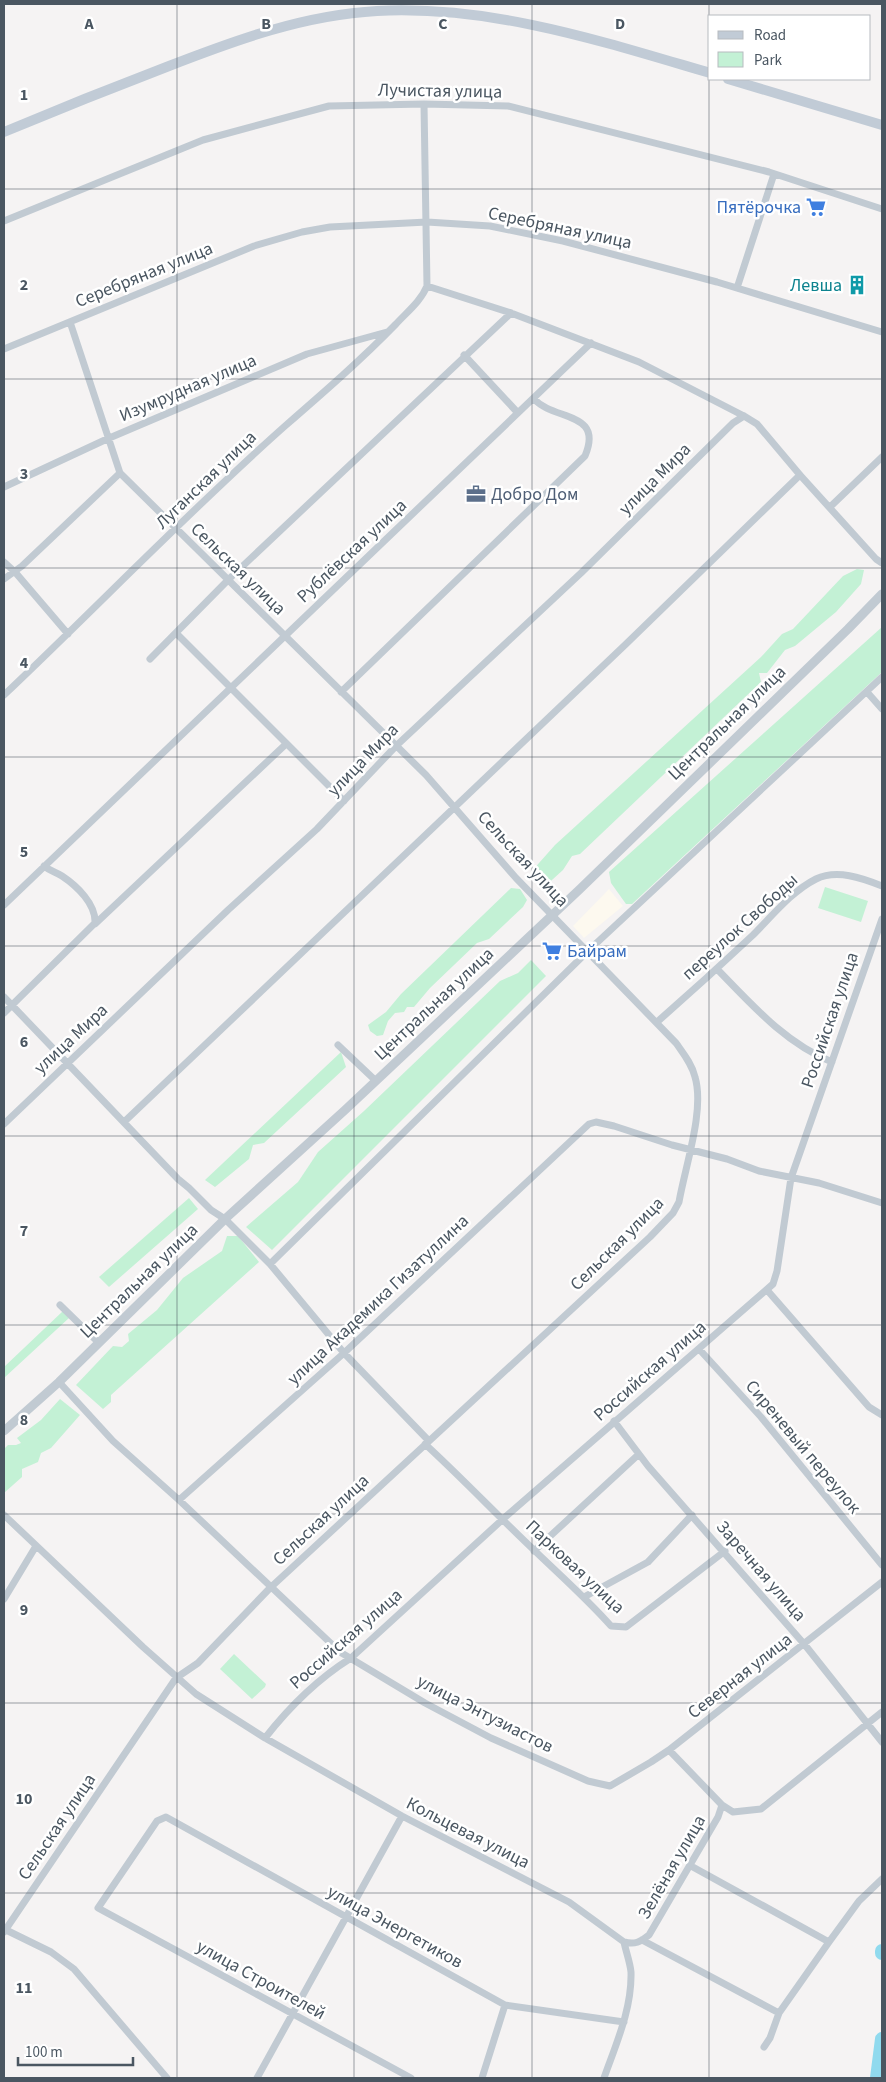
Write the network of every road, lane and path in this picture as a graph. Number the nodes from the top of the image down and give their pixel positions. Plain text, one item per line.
1 (708, 72) edge
2 (731, 80) edge
3 (424, 104) junction
4 (882, 125) edge
5 (4, 132) edge
6 (774, 174) junction
7 (882, 209) edge
8 (4, 221) edge
9 (427, 222) junction
10 (427, 286) junction
11 (737, 288) junction
12 (511, 313) junction
13 (70, 322) junction
14 (390, 331) junction
15 (882, 332) edge
16 (591, 343) junction
17 (4, 349) edge
18 (464, 356) junction
19 (534, 399) junction
20 (518, 413) junction
21 (744, 416) junction
22 (107, 439) junction
23 (882, 457) edge
24 (120, 473) junction
25 (800, 475) junction
26 (4, 487) edge
27 (830, 507) junction
28 (176, 530) junction
29 (4, 562) edge
30 (882, 563) edge
31 (15, 572) junction
32 (4, 579) edge
33 (228, 579) junction
34 (882, 594) edge
35 (176, 633) junction
36 (68, 634) junction
37 (284, 636) junction
38 (150, 659) dead end
39 (882, 678) edge
40 (229, 688) junction
41 (341, 692) junction
42 (867, 692) junction
43 (4, 695) edge
44 (882, 709) edge
45 (286, 744) junction
46 (396, 746) junction
47 (344, 801) junction
48 (454, 806) junction
49 (44, 866) junction
50 (882, 886) edge
51 (4, 905) edge
52 (553, 914) junction
53 (882, 919) edge
54 (95, 924) junction
55 (588, 951) junction
56 (717, 969) junction
57 (4, 997) edge
58 (12, 1006) junction
59 (4, 1014) edge
60 (657, 1022) junction
61 (338, 1045) dead end
62 (832, 1062) junction
63 (69, 1063) junction
64 (376, 1082) junction
65 (124, 1122) junction
66 (4, 1124) edge
67 (689, 1148) junction
68 (791, 1178) junction
69 (882, 1203) edge
70 (226, 1219) junction
71 (270, 1264) junction
72 (767, 1290) junction
73 (60, 1305) dead end
74 (99, 1343) junction
75 (699, 1349) junction
76 (344, 1353) junction
77 (59, 1382) junction
78 (882, 1416) edge
79 (614, 1422) junction
80 (4, 1431) edge
81 (427, 1442) junction
82 (639, 1454) junction
83 (179, 1500) junction
84 (692, 1514) junction
85 (4, 1515) edge
86 (503, 1519) junction
87 (36, 1546) junction
88 (534, 1551) junction
89 (725, 1552) junction
90 (882, 1565) edge
91 (882, 1582) edge
92 (270, 1588) junction
93 (584, 1596) junction
94 (4, 1599) edge
95 (805, 1645) junction
96 (352, 1658) junction
97 (176, 1678) junction
98 (882, 1712) edge
99 (869, 1724) junction
100 (265, 1738) junction
101 (882, 1742) edge
102 (669, 1750) junction
103 (610, 1786) joint
104 (722, 1805) junction
105 (166, 1816) joint
106 (402, 1816) junction
107 (691, 1866) junction
108 (882, 1880) edge
109 (346, 1918) junction
110 (5, 1931) edge
111 (642, 1940) junction
112 (624, 1942) junction
113 (829, 1942) junction
114 (505, 2005) junction
115 (779, 2013) junction
116 (294, 2015) junction
117 (624, 2022) junction
118 (764, 2047) dead end
119 (167, 2078) edge
120 (257, 2078) edge
121 (411, 2078) edge
122 (482, 2078) edge
123 (604, 2078) edge

1 - 5 main road
2 - 4 main road
3 - 6 street, Лучистая улица
3 - 8 street, Лучистая улица
3 - 9 street
6 - 7 street, Лучистая улица
6 - 11 street
9 - 10 street
9 - 11 street, Серебряная улица
9 - 13 street, Серебряная улица
10 - 12 street
10 - 14 street, Луганская улица
11 - 15 street, Серебряная улица
12 - 16 street
12 - 18 street
13 - 17 street, Серебряная улица
13 - 22 street, Сельская улица
14 - 22 street, Изумрудная улица
14 - 28 street, Луганская улица
16 - 19 street, Рублёвская улица
16 - 21 street
18 - 20 street
18 - 33 street
19 - 20 street, Рублёвская улица
19 - 41 street
20 - 37 street, Рублёвская улица
21 - 25 street
21 - 46 street, улица Мира
22 - 24 street, Сельская улица
22 - 26 street, Изумрудная улица
23 - 27 street
24 - 28 street, Сельская улица
24 - 31 street
25 - 27 street
25 - 48 street
27 - 30 street
28 - 33 street, Сельская улица
28 - 36 street, Луганская улица
29 - 31 street
31 - 32 street
31 - 36 street
33 - 35 street
33 - 37 street, Сельская улица
34 - 52 street, Центральная улица
35 - 38 street
35 - 40 street
36 - 43 street, Луганская улица
37 - 40 street, Рублёвская улица
37 - 41 street, Сельская улица
39 - 42 street
40 - 45 street
40 - 49 street, Рублёвская улица
41 - 46 street, Сельская улица
42 - 44 street
42 - 55 street
45 - 47 street
45 - 54 street
46 - 47 street, улица Мира
46 - 48 street, Сельская улица
47 - 63 street, улица Мира
48 - 52 street, Сельская улица
48 - 65 street
49 - 51 street, Рублёвская улица
49 - 54 street
50 - 56 street, переулок Свободы
52 - 55 street, Сельская улица
52 - 64 street, Центральная улица
53 - 62 street, Российская улица
54 - 58 street
55 - 60 street, Сельская улица
55 - 71 street
56 - 60 street, переулок Свободы
56 - 62 street
57 - 58 street, Парковая улица
58 - 59 street
58 - 63 street, Парковая улица
60 - 67 street, Сельская улица
61 - 64 street
62 - 68 street, Российская улица
63 - 65 street, Парковая улица
63 - 66 street, улица Мира
64 - 70 street, Центральная улица
65 - 70 street, Парковая улица
67 - 68 street
67 - 76 street, улица Академика Гизатуллина
67 - 81 street, Сельская улица
68 - 69 street
68 - 72 street, Российская улица
70 - 71 street, Парковая улица
70 - 74 street, Центральная улица
71 - 76 street, Парковая улица
72 - 75 street, Российская улица
72 - 78 street
73 - 74 street
74 - 77 street, Центральная улица
75 - 79 street, Российская улица
75 - 90 street, Сиреневый переулок
76 - 81 street, Парковая улица
76 - 83 street, улица Академика Гизатуллина
77 - 80 street, Центральная улица
77 - 83 street, улица Энтузиастов
79 - 82 street, Заречная улица
79 - 86 street, Российская улица
81 - 86 street, Парковая улица
81 - 92 street, Сельская улица
82 - 84 street, Заречная улица
82 - 88 street
83 - 92 street, улица Энтузиастов
84 - 89 street, Заречная улица
84 - 93 street
85 - 87 street, Кольцевая улица
86 - 88 street, Парковая улица
86 - 96 street, Российская улица
87 - 94 street
87 - 97 street, Кольцевая улица
88 - 93 street, Парковая улица
89 - 93 street, Парковая улица
89 - 95 street, Заречная улица
91 - 95 street, Северная улица
92 - 96 street, улица Энтузиастов
92 - 97 street, Сельская улица
95 - 99 street, Заречная улица
95 - 102 street, Северная улица
96 - 100 street, Российская улица
96 - 103 street, улица Энтузиастов
97 - 100 street, Кольцевая улица
97 - 110 street, Сельская улица
98 - 99 street
99 - 101 street, Заречная улица
99 - 104 street
100 - 106 street, Кольцевая улица
102 - 103 street, Северная улица
102 - 104 street
104 - 107 street, Зелёная улица
105 - 109 street, улица Энергетиков
105 - 116 street, улица Строителей
106 - 109 street
106 - 112 street, Кольцевая улица
107 - 111 street, Зелёная улица
107 - 113 street
108 - 113 street
109 - 114 street, улица Энергетиков
109 - 116 street
110 - 119 street
111 - 112 street
111 - 115 street
112 - 117 street
113 - 115 street
114 - 117 street, улица Энергетиков
114 - 122 street
115 - 118 street
116 - 120 street
116 - 121 street, улица Строителей
117 - 123 street

